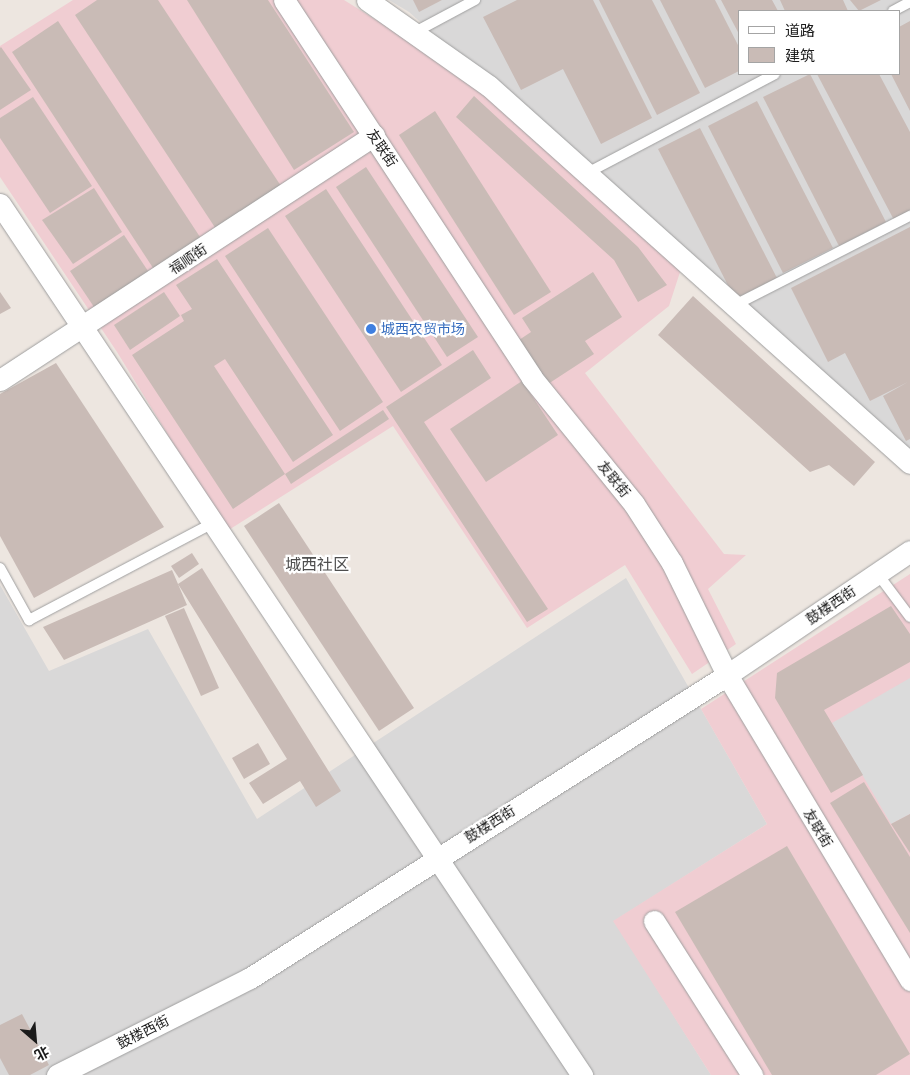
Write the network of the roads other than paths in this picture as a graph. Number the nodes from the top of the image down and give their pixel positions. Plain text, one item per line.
1 (284, 0) edge
2 (367, 0) edge
3 (475, 0) edge
4 (910, 2) edge
5 (895, 10) edge
6 (417, 31) junction
7 (773, 75) edge
8 (374, 135) junction
9 (589, 172) junction
10 (0, 204) edge
11 (910, 216) edge
12 (733, 306) junction
13 (83, 328) junction
14 (0, 380) edge
15 (910, 462) edge
16 (214, 523) junction
17 (910, 551) edge
18 (0, 568) edge
19 (877, 573) junction
20 (910, 617) edge
21 (727, 675) junction
22 (437, 858) junction
23 (654, 921) dead end
24 (910, 980) edge
25 (57, 1075) edge
26 (582, 1075) edge
27 (752, 1075) edge

1 - 8 street, 友联街
2 - 6 street
3 - 6 lane
4 - 5 lane
6 - 9 street
7 - 9 lane
8 - 13 street, 福顺街
8 - 21 street, 友联街
9 - 12 street
10 - 13 street
11 - 12 lane
12 - 15 street
13 - 14 street, 福顺街
13 - 16 street
16 - 18 lane
16 - 22 street
17 - 19 street, 鼓楼西街
19 - 20 lane
19 - 21 street, 鼓楼西街
21 - 22 street, 鼓楼西街
21 - 24 street, 友联街
22 - 25 street, 鼓楼西街
22 - 26 street
23 - 27 street

